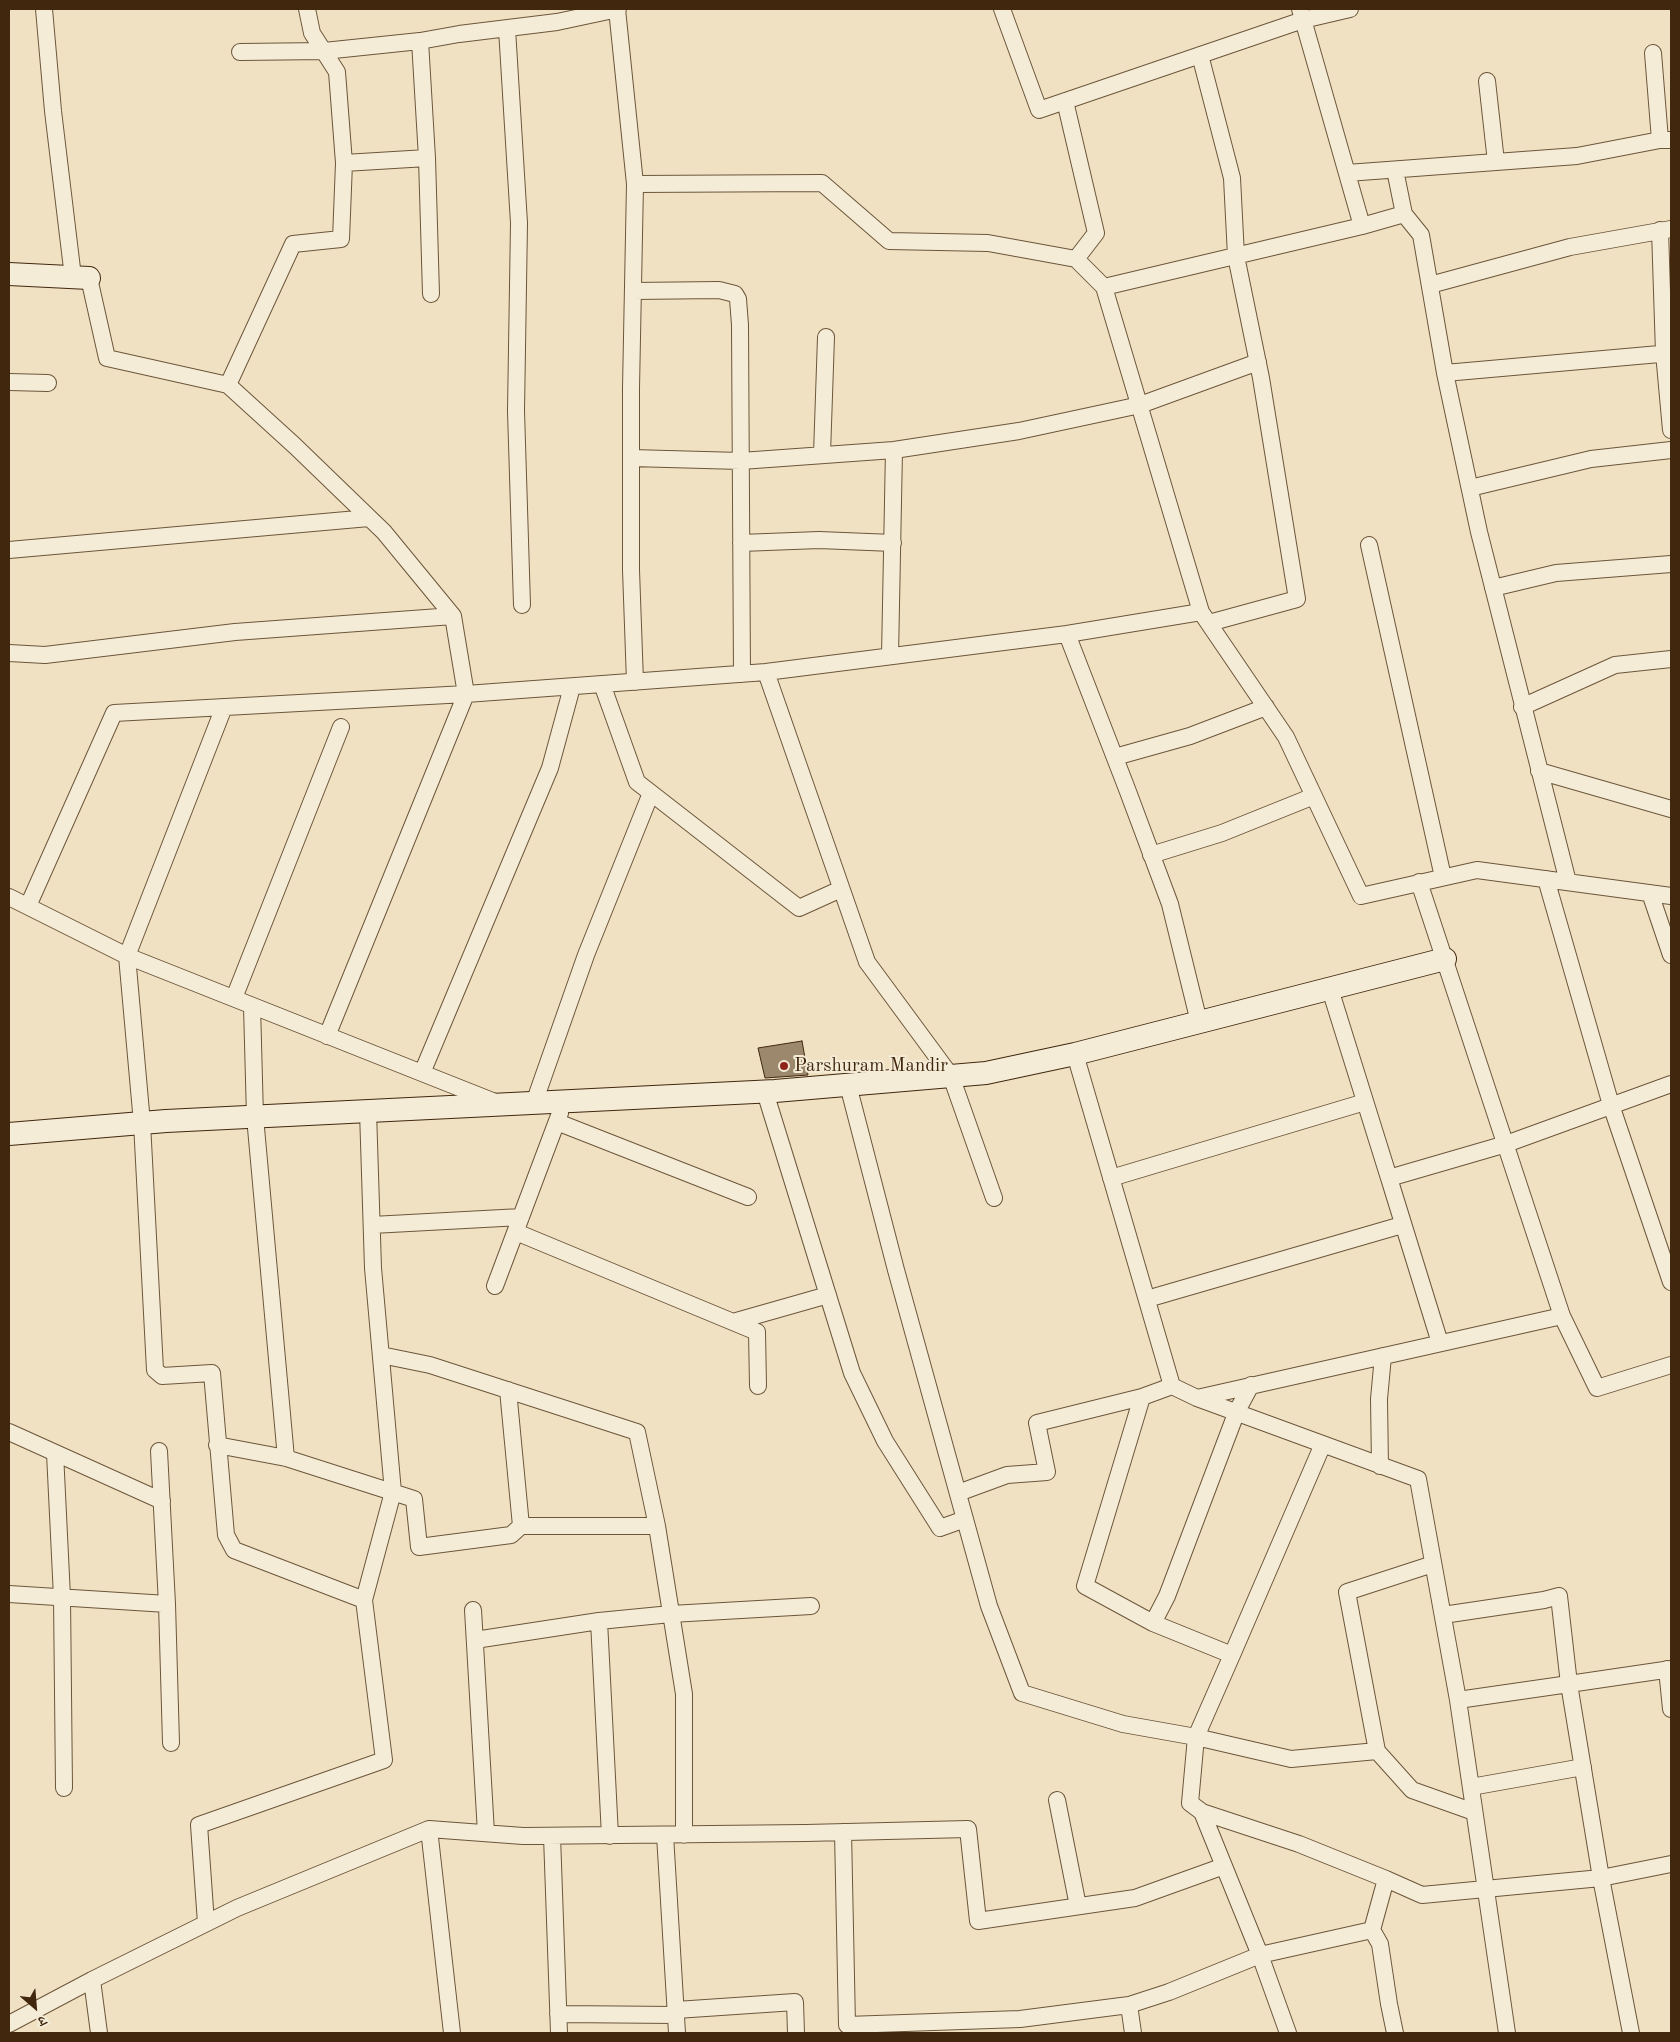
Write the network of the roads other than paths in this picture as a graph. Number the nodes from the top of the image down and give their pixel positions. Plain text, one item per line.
1 (44, 9) edge
2 (307, 9) edge
3 (617, 9) edge
4 (1002, 9) edge
5 (1350, 9) edge
6 (1301, 14) edge
7 (507, 29) junction
8 (420, 41) junction
9 (324, 51) junction
10 (240, 52) dead end
11 (1653, 53) dead end
12 (1200, 55) junction
13 (1487, 81) dead end
14 (1065, 101) junction
15 (1666, 140) edge
16 (427, 158) junction
17 (1496, 162) junction
18 (344, 163) junction
19 (1395, 170) junction
20 (1347, 173) junction
21 (635, 184) junction
22 (1404, 214) junction
23 (1362, 226) junction
24 (1665, 230) edge
25 (1236, 256) junction
26 (1076, 259) junction
27 (9, 274) edge
28 (81, 278) junction
29 (1430, 285) junction
30 (1104, 287) junction
31 (633, 291) junction
32 (431, 294) dead end
33 (826, 337) dead end
34 (1667, 353) edge
35 (1258, 362) junction
36 (1445, 373) junction
37 (9, 382) edge
38 (48, 382) dead end
39 (228, 385) junction
40 (1140, 405) junction
41 (1671, 430) edge
42 (894, 450) junction
43 (1671, 450) edge
44 (822, 454) junction
45 (631, 458) junction
46 (741, 461) junction
47 (1470, 488) junction
48 (369, 518) junction
49 (741, 543) junction
50 (893, 543) junction
51 (1369, 545) dead end
52 (9, 550) edge
53 (1671, 564) edge
54 (1493, 588) junction
55 (522, 605) dead end
56 (453, 616) junction
57 (1205, 618) junction
58 (1066, 634) junction
59 (9, 653) edge
60 (890, 656) junction
61 (1671, 659) edge
62 (766, 672) junction
63 (742, 674) junction
64 (635, 682) junction
65 (602, 684) junction
66 (572, 687) junction
67 (466, 694) junction
68 (224, 707) junction
69 (1522, 707) junction
70 (1266, 708) junction
71 (341, 727) dead end
72 (1115, 757) junction
73 (1539, 771) junction
74 (652, 793) junction
75 (1314, 796) junction
76 (1671, 809) edge
77 (1151, 855) junction
78 (1443, 877) junction
79 (1546, 879) junction
80 (1419, 882) junction
81 (1568, 882) junction
82 (841, 889) junction
83 (1650, 892) junction
84 (1671, 896) edge
85 (9, 897) edge
86 (28, 906) junction
87 (1671, 955) edge
88 (127, 956) junction
89 (1445, 959) junction
90 (1330, 988) junction
91 (234, 998) junction
92 (252, 1006) junction
93 (1199, 1022) junction
94 (327, 1036) junction
95 (1074, 1054) junction
96 (422, 1073) junction
97 (952, 1076) junction
98 (1671, 1084) edge
99 (848, 1085) junction
100 (765, 1092) junction
101 (1365, 1102) junction
102 (534, 1103) junction
103 (501, 1105) junction
104 (1611, 1105) junction
105 (368, 1111) junction
106 (561, 1112) junction
107 (255, 1117) junction
108 (142, 1123) junction
109 (9, 1134) edge
110 (1506, 1144) junction
111 (1111, 1178) junction
112 (1388, 1178) junction
113 (748, 1197) dead end
114 (994, 1198) dead end
115 (518, 1224) junction
116 (372, 1225) junction
117 (1402, 1225) junction
118 (1671, 1282) edge
119 (495, 1286) dead end
120 (828, 1295) junction
121 (1147, 1299) junction
122 (1562, 1316) junction
123 (732, 1322) junction
124 (1440, 1344) junction
125 (381, 1355) junction
126 (1383, 1356) junction
127 (1671, 1365) edge
128 (758, 1386) dead end
129 (1172, 1386) junction
130 (1251, 1386) junction
131 (508, 1390) junction
132 (1142, 1397) junction
133 (1197, 1398) junction
134 (1238, 1412) junction
135 (9, 1432) edge
136 (1323, 1444) junction
137 (217, 1445) junction
138 (159, 1451) dead end
139 (55, 1453) junction
140 (286, 1458) junction
141 (1380, 1466) junction
142 (394, 1492) junction
143 (958, 1493) junction
144 (162, 1500) junction
145 (965, 1519) junction
146 (522, 1526) junction
147 (657, 1526) junction
148 (1433, 1564) junction
149 (9, 1594) edge
150 (62, 1597) junction
151 (364, 1600) junction
152 (168, 1604) junction
153 (811, 1606) dead end
154 (473, 1610) dead end
155 (671, 1614) junction
156 (1443, 1615) junction
157 (599, 1621) junction
158 (1153, 1623) junction
159 (475, 1640) junction
160 (1232, 1655) junction
161 (1669, 1669) edge
162 (1569, 1684) junction
163 (1458, 1700) junction
164 (1671, 1709) edge
165 (1196, 1737) junction
166 (171, 1743) dead end
167 (1377, 1751) junction
168 (1583, 1767) junction
169 (1471, 1787) junction
170 (64, 1788) dead end
171 (1057, 1800) dead end
172 (1202, 1812) junction
173 (1474, 1812) junction
174 (429, 1829) junction
175 (843, 1832) junction
176 (486, 1833) junction
177 (665, 1835) junction
178 (684, 1835) junction
179 (552, 1836) junction
180 (610, 1836) junction
181 (1671, 1864) edge
182 (1224, 1866) junction
183 (1601, 1878) junction
184 (1386, 1879) junction
185 (1485, 1890) junction
186 (1078, 1906) junction
187 (206, 1923) junction
188 (1372, 1930) junction
189 (1260, 1955) junction
190 (92, 1980) junction
191 (1129, 2005) junction
192 (676, 2012) junction
193 (558, 2014) junction
194 (9, 2024) edge
195 (1020, 2026) edge
196 (99, 2033) edge
197 (452, 2033) edge
198 (559, 2033) edge
199 (677, 2033) edge
200 (796, 2033) edge
201 (1133, 2033) edge
202 (1288, 2033) edge
203 (1395, 2033) edge
204 (1507, 2033) edge
205 (1631, 2033) edge

1 - 28 street
2 - 9 street
3 - 7 street
3 - 21 street
4 - 14 street
5 - 6 street
6 - 12 street
6 - 20 street
7 - 8 street
7 - 55 street
8 - 9 street
8 - 16 street
9 - 10 street
9 - 18 street
11 - 15 street
12 - 14 street
12 - 25 street
13 - 17 street
14 - 26 street
15 - 17 street
16 - 18 street
16 - 32 street
17 - 19 street
18 - 39 street
19 - 20 street
19 - 22 street
20 - 23 street
21 - 26 street
21 - 31 street
22 - 23 street
22 - 29 street
23 - 25 street
24 - 29 street
24 - 34 street
25 - 30 street
25 - 35 street
26 - 30 street
27 - 28 street
28 - 39 street
29 - 36 street
30 - 40 street
31 - 45 street
31 - 46 street
33 - 44 street
34 - 36 street
34 - 41 street
35 - 40 street
35 - 57 street
36 - 47 street
37 - 38 street
39 - 48 street
40 - 42 street
40 - 57 street
42 - 44 street
42 - 50 street
43 - 47 street
44 - 46 street
45 - 46 street
45 - 64 street
46 - 49 street
47 - 54 street
48 - 52 street
48 - 56 street
49 - 50 street
49 - 63 street
50 - 60 street
51 - 78 street
53 - 54 street
54 - 69 street
56 - 59 street
56 - 67 street
57 - 58 street
57 - 70 street
58 - 60 street
58 - 72 street
60 - 62 street
61 - 69 street
62 - 63 street
62 - 82 street
63 - 64 street
64 - 65 street
65 - 66 street
65 - 74 street
66 - 67 street
66 - 96 street
67 - 68 street
67 - 94 street
68 - 86 street
68 - 88 street
69 - 73 street
70 - 72 street
70 - 75 street
71 - 91 street
72 - 77 street
73 - 76 street
73 - 81 street
74 - 82 street
74 - 102 street
75 - 77 street
75 - 80 street
77 - 93 street
78 - 79 street
78 - 80 street
79 - 81 street
79 - 104 street
80 - 89 street
81 - 83 street
82 - 97 street
83 - 84 street
83 - 87 street
85 - 86 street
86 - 88 street
88 - 91 street
88 - 108 street
89 - 90 street
89 - 110 street
90 - 93 street
90 - 101 street
91 - 92 street
92 - 94 street
92 - 107 street
93 - 95 street
94 - 96 street
95 - 97 street
95 - 111 street
96 - 103 street
97 - 99 street
97 - 114 street
98 - 104 street
99 - 100 street
99 - 143 street
100 - 106 street
100 - 120 street
101 - 111 street
101 - 112 street
102 - 103 street
102 - 106 street
103 - 105 street
104 - 110 street
104 - 118 street
105 - 107 street
105 - 116 street
106 - 113 street
106 - 115 street
107 - 108 street
107 - 140 street
108 - 109 street
108 - 137 street
110 - 112 street
110 - 122 street
111 - 121 street
112 - 117 street
115 - 116 street
115 - 119 street
115 - 123 street
116 - 125 street
117 - 121 street
117 - 124 street
120 - 123 street
120 - 145 street
121 - 129 street
122 - 124 street
122 - 127 street
123 - 128 street
124 - 126 street
125 - 131 street
125 - 142 street
126 - 130 street
126 - 141 street
129 - 132 street
129 - 133 street
130 - 133 street
130 - 134 street
131 - 146 street
131 - 147 street
132 - 143 street
132 - 158 street
133 - 134 street
134 - 136 street
134 - 158 street
135 - 139 street
136 - 141 street
136 - 160 street
137 - 140 street
137 - 151 street
138 - 144 street
139 - 144 street
139 - 150 street
140 - 142 street
141 - 148 street
142 - 146 street
142 - 151 street
143 - 145 street
144 - 152 street
145 - 165 street
146 - 147 street
147 - 155 street
148 - 156 street
148 - 167 street
149 - 150 street
150 - 152 street
150 - 170 street
151 - 187 street
152 - 166 street
153 - 155 street
154 - 159 street
155 - 157 street
155 - 178 street
156 - 162 street
156 - 163 street
157 - 159 street
157 - 180 street
158 - 160 street
159 - 176 street
160 - 165 street
161 - 162 street
161 - 164 street
162 - 163 street
162 - 168 street
163 - 169 street
165 - 167 street
165 - 172 street
167 - 173 street
168 - 169 street
168 - 183 street
169 - 173 street
171 - 186 street
172 - 182 street
172 - 184 street
173 - 185 street
174 - 176 street
174 - 187 street
174 - 197 street
175 - 178 street
175 - 186 street
175 - 195 street
176 - 179 street
177 - 178 street
177 - 180 street
177 - 192 street
179 - 180 street
179 - 193 street
181 - 183 street
182 - 186 street
182 - 189 street
183 - 185 street
183 - 205 street
184 - 185 street
184 - 188 street
185 - 204 street
187 - 190 street
188 - 189 street
188 - 203 street
189 - 191 street
189 - 202 street
190 - 194 street
190 - 196 street
191 - 195 street
191 - 201 street
192 - 193 street
192 - 199 street
192 - 200 street
193 - 198 street

